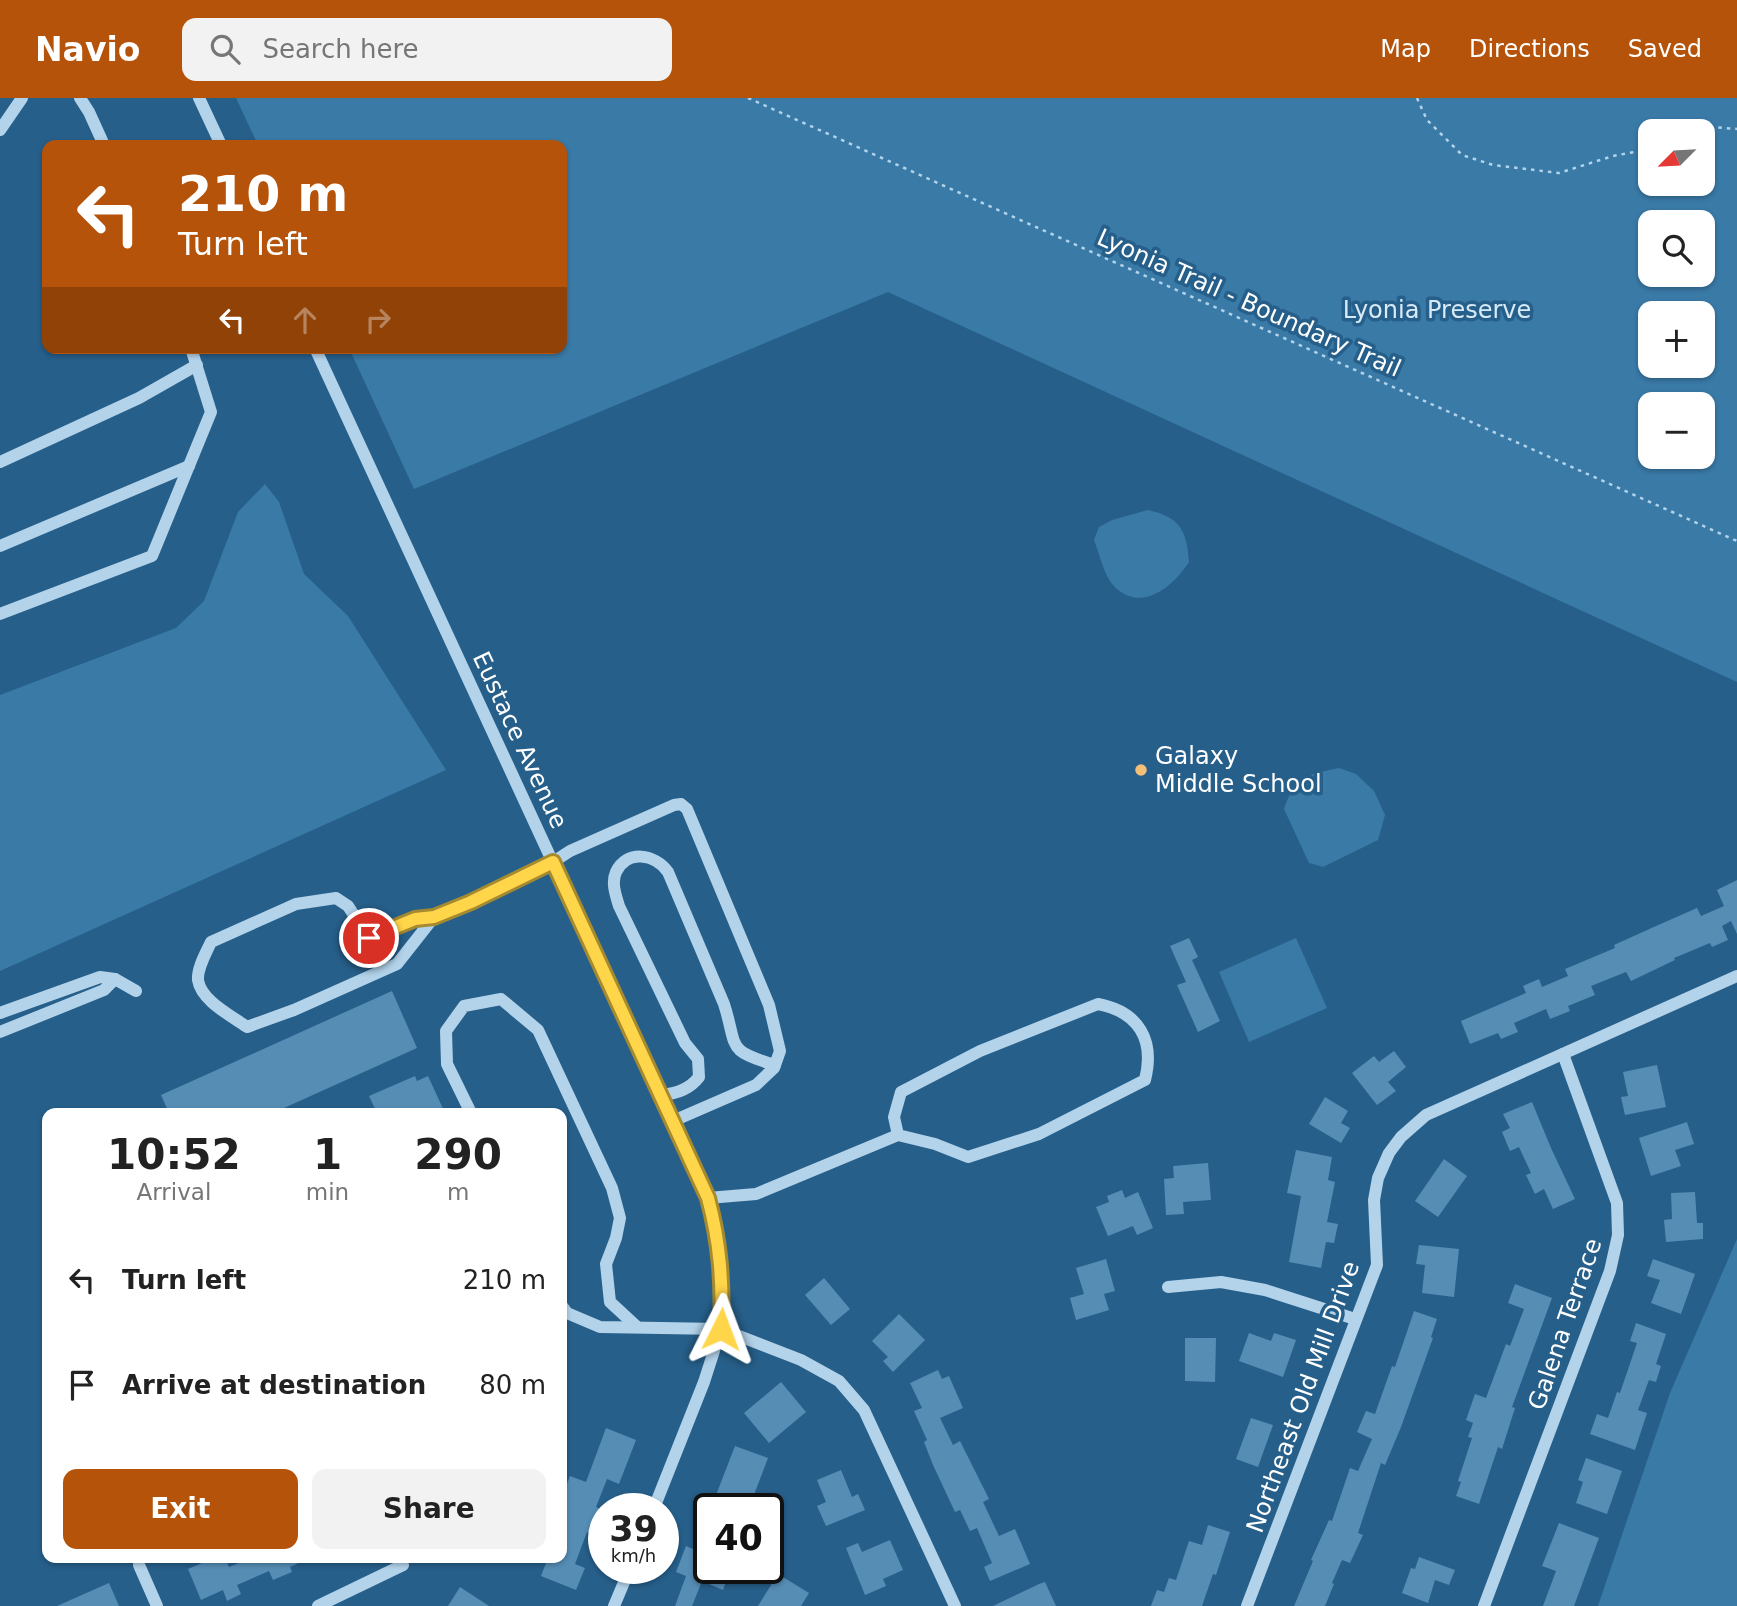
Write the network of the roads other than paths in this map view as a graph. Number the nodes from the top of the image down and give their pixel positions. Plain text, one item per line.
1 (22, 98) edge
2 (80, 98) edge
3 (200, 98) edge
4 (0, 130) edge
5 (102, 140) edge
6 (219, 140) edge
7 (193, 354) edge
8 (318, 354) edge
9 (197, 365) junction
10 (0, 462) edge
11 (189, 466) junction
12 (0, 546) edge
13 (0, 614) edge
14 (553, 862) junction
15 (434, 917) junction
16 (1737, 976) edge
17 (115, 979) junction
18 (136, 991) dead end
19 (0, 1013) edge
20 (0, 1032) edge
21 (1563, 1054) junction
22 (775, 1065) junction
23 (661, 1096) junction
24 (469, 1108) edge
25 (673, 1121) junction
26 (898, 1135) junction
27 (708, 1198) junction
28 (1168, 1287) dead end
29 (567, 1313) edge
30 (1355, 1319) junction
31 (636, 1326) junction
32 (721, 1329) junction
33 (659, 1493) edge
34 (403, 1564) dead end
35 (139, 1565) dead end
36 (623, 1584) edge
37 (954, 1603) edge
38 (157, 1606) edge
39 (318, 1606) edge
40 (614, 1606) edge
41 (940, 1606) edge
42 (1247, 1606) edge
43 (1484, 1606) edge

1 - 4 street
2 - 5 street
3 - 6 street
7 - 9 street
8 - 14 street, Eustace Avenue
9 - 10 street
9 - 11 street
11 - 12 street
11 - 13 street
14 - 15 street
14 - 22 street
14 - 23 street, Eustace Avenue
15 - 15 street
16 - 21 street, Northeast Old Mill Drive
17 - 18 street
17 - 19 street
17 - 20 street
21 - 30 street, Northeast Old Mill Drive
21 - 43 street, Galena Terrace
22 - 23 street
22 - 25 street
23 - 25 street, Eustace Avenue
24 - 31 street
25 - 27 street, Eustace Avenue
26 - 26 street
26 - 27 street
27 - 32 street, Eustace Avenue
28 - 30 street
29 - 31 street
30 - 42 street, Northeast Old Mill Drive
31 - 32 street
32 - 33 street, Eustace Avenue
32 - 37 street
34 - 39 street
35 - 38 street
36 - 40 street
37 - 41 street

